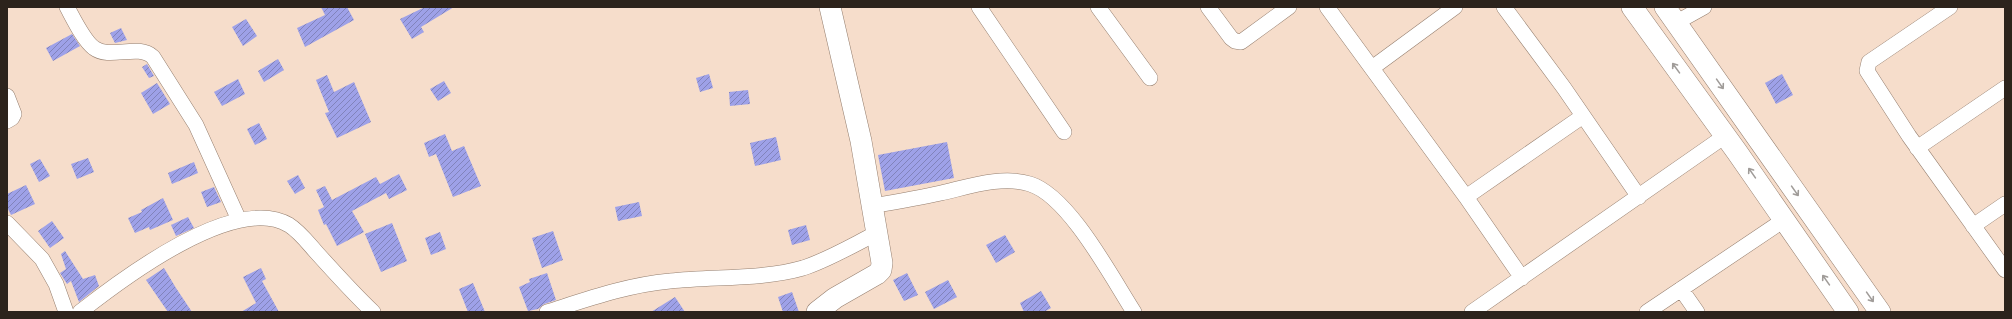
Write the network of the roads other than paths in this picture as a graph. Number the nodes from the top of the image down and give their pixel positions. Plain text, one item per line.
1 (67, 7) edge
2 (830, 7) edge
3 (980, 7) edge
4 (1098, 7) edge
5 (1208, 7) edge
6 (1289, 7) edge
7 (1327, 7) edge
8 (1455, 7) edge
9 (1504, 7) edge
10 (1632, 7) edge
11 (1704, 7) edge
12 (1950, 7) edge
13 (1671, 15) edge
14 (1372, 68) junction
15 (1150, 78) dead end
16 (2005, 88) edge
17 (7, 96) edge
18 (1583, 116) junction
19 (7, 121) edge
20 (1064, 132) dead end
21 (1725, 136) junction
22 (1759, 140) junction
23 (1917, 148) junction
24 (1737, 152) junction
25 (1466, 197) junction
26 (1639, 197) junction
27 (2005, 204) edge
28 (872, 206) junction
29 (238, 220) junction
30 (1784, 220) junction
31 (7, 223) edge
32 (1973, 226) junction
33 (877, 233) junction
34 (2005, 270) edge
35 (1522, 278) junction
36 (1681, 289) junction
37 (66, 312) edge
38 (80, 312) edge
39 (373, 312) edge
40 (547, 312) edge
41 (817, 312) edge
42 (1134, 312) edge
43 (1472, 312) edge
44 (1647, 312) edge
45 (1697, 312) edge
46 (1848, 312) edge
47 (1880, 312) edge

1 - 29 street
2 - 28 street
3 - 20 street
4 - 15 street
5 - 6 street
7 - 14 street
8 - 14 street
9 - 18 street
21 -> 10 street
11 - 13 street
12 - 23 street
13 -> 22 street
14 - 25 street
16 - 23 street
17 - 19 street
18 - 25 street
18 - 26 street
21 - 24 street
21 - 26 street
22 - 24 street
22 -> 47 street
23 - 32 street
30 -> 24 street
25 - 35 street
26 - 35 street
27 - 32 street
28 - 33 street
28 - 42 street
29 - 38 street
29 - 39 street
30 - 36 street
46 -> 30 street
31 - 37 street
32 - 34 street
33 - 40 street
33 - 41 street
35 - 43 street
36 - 44 street
36 - 45 street

